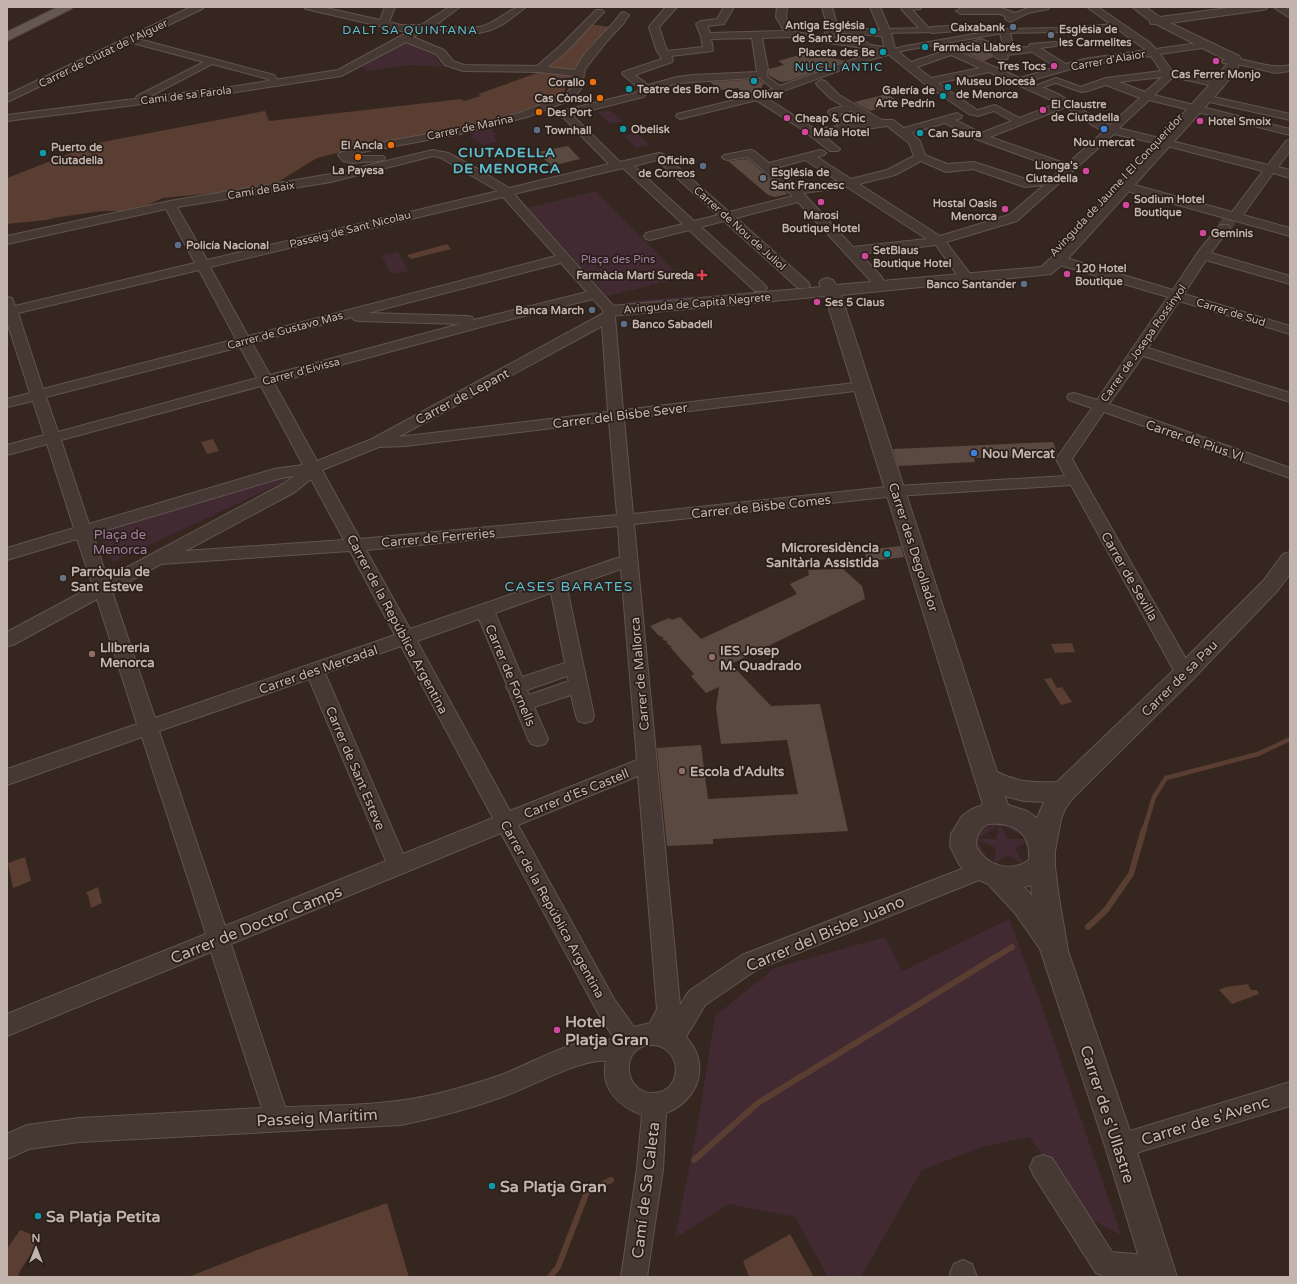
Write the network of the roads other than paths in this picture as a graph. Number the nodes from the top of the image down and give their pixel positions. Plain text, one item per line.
1 (67, 7) edge
2 (199, 7) edge
3 (309, 7) edge
4 (390, 7) edge
5 (455, 7) edge
6 (521, 7) edge
7 (672, 7) edge
8 (729, 7) edge
9 (782, 7) edge
10 (827, 7) edge
11 (874, 7) edge
12 (917, 7) edge
13 (1045, 7) edge
14 (1092, 7) edge
15 (1130, 7) edge
16 (1138, 7) edge
17 (1262, 7) edge
18 (1278, 7) edge
19 (961, 9) edge
20 (599, 12) dead end
21 (624, 15) dead end
22 (1290, 15) edge
23 (1013, 17) junction
24 (382, 24) junction
25 (427, 26) junction
26 (1118, 26) junction
27 (1160, 26) junction
28 (401, 28) junction
29 (832, 29) junction
30 (927, 29) junction
31 (885, 32) junction
32 (1006, 32) junction
33 (789, 34) junction
34 (756, 35) junction
35 (7, 36) edge
36 (706, 36) junction
37 (975, 36) junction
38 (406, 38) junction
39 (827, 38) junction
40 (132, 40) junction
41 (1052, 44) dead end
42 (1198, 46) junction
43 (1034, 49) junction
44 (696, 50) junction
45 (892, 51) junction
46 (951, 52) junction
47 (1001, 52) junction
48 (1153, 52) junction
49 (664, 54) junction
50 (1232, 60) junction
51 (211, 61) junction
52 (909, 66) junction
53 (1060, 68) junction
54 (1290, 68) edge
55 (990, 69) junction
56 (542, 70) junction
57 (1168, 73) junction
58 (576, 74) junction
59 (762, 75) junction
60 (711, 76) junction
61 (1106, 80) junction
62 (275, 82) junction
63 (929, 82) junction
64 (1019, 82) junction
65 (1214, 83) junction
66 (821, 84) dead end
67 (1034, 88) junction
68 (779, 89) junction
69 (643, 92) junction
70 (758, 97) junction
71 (1148, 97) junction
72 (1205, 98) junction
73 (8, 99) edge
74 (135, 100) junction
75 (1063, 101) junction
76 (854, 107) junction
77 (1191, 108) junction
78 (973, 112) junction
79 (32, 115) junction
80 (680, 116) dead end
81 (1290, 117) edge
82 (7, 118) edge
83 (945, 119) junction
84 (1020, 122) junction
85 (880, 123) junction
86 (846, 127) junction
87 (1112, 130) junction
88 (904, 132) junction
89 (1290, 132) edge
90 (813, 133) junction
91 (980, 137) junction
92 (1160, 141) junction
93 (1288, 148) edge
94 (608, 157) junction
95 (808, 157) junction
96 (920, 157) junction
97 (728, 158) dead end
98 (625, 167) junction
99 (767, 167) junction
100 (557, 169) dead end
101 (1067, 169) junction
102 (1270, 169) junction
103 (1290, 174) edge
104 (506, 178) dead end
105 (1040, 182) dead end
106 (849, 183) junction
107 (1120, 185) junction
108 (506, 192) junction
109 (797, 195) junction
110 (170, 205) junction
111 (727, 216) junction
112 (1230, 220) junction
113 (692, 225) junction
114 (1290, 232) edge
115 (650, 236) dead end
116 (7, 240) edge
117 (939, 241) junction
118 (850, 251) junction
119 (1203, 255) junction
120 (564, 258) junction
121 (1051, 261) junction
122 (203, 264) junction
123 (964, 275) junction
124 (1290, 280) edge
125 (878, 283) junction
126 (803, 285) junction
127 (830, 287) junction
128 (762, 293) junction
129 (596, 294) junction
130 (1176, 296) junction
131 (8, 308) edge
132 (609, 314) junction
133 (338, 316) junction
134 (487, 321) junction
135 (1290, 330) edge
136 (244, 340) junction
137 (1138, 352) junction
138 (266, 381) junction
139 (863, 386) junction
140 (38, 395) junction
141 (1074, 397) dead end
142 (1290, 398) edge
143 (7, 403) edge
144 (1100, 406) junction
145 (616, 416) junction
146 (52, 438) junction
147 (377, 442) junction
148 (7, 450) edge
149 (1064, 458) joint
150 (314, 468) junction
151 (1290, 474) edge
152 (1075, 480) junction
153 (896, 491) junction
154 (625, 519) junction
155 (82, 531) junction
156 (355, 545) junction
157 (7, 554) edge
158 (1290, 558) edge
159 (156, 559) junction
160 (628, 560) junction
161 (558, 585) junction
162 (102, 590) junction
163 (485, 611) junction
164 (406, 638) junction
165 (7, 640) edge
166 (575, 666) junction
167 (314, 670) junction
168 (1185, 673) junction
169 (513, 682) junction
170 (578, 685) junction
171 (523, 704) junction
172 (585, 716) dead end
173 (148, 728) junction
174 (538, 739) dead end
175 (647, 764) junction
176 (7, 777) edge
177 (987, 778) junction
178 (1063, 792) junction
179 (1000, 814) junction
180 (506, 822) junction
181 (1043, 857) junction
182 (398, 866) junction
183 (990, 874) junction
184 (218, 939) junction
185 (1054, 951) junction
186 (7, 1025) edge
187 (664, 1037) junction
188 (625, 1046) junction
189 (1290, 1094) edge
190 (655, 1103) junction
191 (277, 1119) junction
192 (1120, 1146) junction
193 (7, 1147) edge
194 (1043, 1167) dead end
195 (1160, 1273) edge
196 (634, 1277) edge

1 - 35 main road
2 - 40 street, Carrer de Ciutat de l'Alguer
3 - 24 street
4 - 24 street
5 - 25 street
6 - 25 street
7 - 49 street
8 - 36 street
9 - 33 street
10 - 29 street
11 - 31 street
12 - 30 street
13 - 23 street
14 - 26 street
15 - 27 street
16 - 27 street
17 - 27 street
18 - 22 street
19 - 23 street
19 - 37 street
20 - 56 street
21 - 58 street, Carrer de Marina
23 - 32 street
24 - 28 street
25 - 28 street
25 - 38 street
26 - 32 street
26 - 48 street
27 - 42 street
27 - 50 street
28 - 38 street
29 - 31 street
29 - 39 street
30 - 31 street
30 - 37 street
31 - 45 street
32 - 37 street
32 - 47 street
33 - 34 street
33 - 39 street
34 - 36 street
34 - 59 street
36 - 44 street
37 - 45 street
37 - 46 street
37 - 47 street
38 - 56 street
38 - 62 street, Camí de sa Farola
39 - 45 street
40 - 51 street
40 - 73 street, Carrer de Ciutat de l'Alguer
41 - 43 street
42 - 48 street, Carrer d'Alaior
42 - 50 street
43 - 47 street
43 - 53 street
44 - 49 street
44 - 60 street
45 - 52 street
45 - 68 street
46 - 52 street
46 - 55 street
48 - 53 street, Carrer d'Alaior
48 - 57 street
49 - 69 street
50 - 54 street
50 - 65 street, Avinguda de Jaume I El Conqueridor
51 - 62 street
51 - 74 street
52 - 63 street
53 - 61 street
53 - 64 street, Carrer d'Alaior
55 - 63 street
55 - 64 street
56 - 58 street
57 - 61 street
57 - 65 street
57 - 71 street
58 - 104 street, Carrer de Marina
59 - 60 street
59 - 68 street
60 - 69 street
61 - 71 street
62 - 74 street, Camí de sa Farola
63 - 78 street
64 - 67 street
65 - 72 street, Avinguda de Jaume I El Conqueridor
65 - 77 street, Avinguda de Jaume I El Conqueridor
66 - 76 street
67 - 75 street
67 - 75 street
68 - 70 street
69 - 94 street
70 - 80 street
70 - 90 street
71 - 77 street
71 - 87 street
72 - 77 street, Avinguda de Jaume I El Conqueridor
72 - 81 street
73 - 79 street
74 - 79 street, Camí de sa Farola
75 - 84 street
75 - 87 street
76 - 85 street
76 - 86 street
77 - 89 street
77 - 92 street, Avinguda de Jaume I El Conqueridor
78 - 83 street
78 - 84 street
79 - 82 street, Camí de sa Farola
83 - 88 street
83 - 91 street
84 - 91 street
85 - 86 street
85 - 88 street
86 - 90 street
87 - 92 street
87 - 101 street
88 - 96 street
90 - 95 street
91 - 101 street
92 - 102 street
92 - 107 street, Avinguda de Jaume I El Conqueridor
93 - 102 street, Carrer de Josepa Rossinyol
94 - 98 street
94 - 100 street
95 - 99 street
95 - 106 street
96 - 105 street
96 - 106 street
97 - 99 street
98 - 108 street
98 - 111 street, Carrer de Nou de Juliol
98 - 113 street
99 - 109 street
101 - 117 street
102 - 103 street
102 - 112 street, Carrer de Josepa Rossinyol
106 - 109 street
106 - 117 street
107 - 112 street
107 - 121 street, Avinguda de Jaume I El Conqueridor
108 - 110 street, Camí de Baix
108 - 120 street
108 - 122 street, Passeig de Sant Nicolau
109 - 111 street
109 - 118 street
110 - 116 street, Camí de Baix
110 - 122 street, Carrer de la República Argentina
111 - 113 street
111 - 126 street, Carrer de Nou de Juliol
112 - 114 street
112 - 119 street, Carrer de Josepa Rossinyol
113 - 115 street
113 - 128 street
117 - 118 street
117 - 123 street
118 - 125 street
119 - 124 street
119 - 130 street, Carrer de Josepa Rossinyol
120 - 129 street
120 - 133 street, Carrer de Gustavo Mas
121 - 123 street, Avinguda de Capità Negrete
121 - 130 street, Carrer de Sud
122 - 131 street, Passeig de Sant Nicolau
122 - 136 street, Carrer de la República Argentina
123 - 125 street, Avinguda de Capità Negrete
125 - 127 street, Avinguda de Capità Negrete
126 - 127 street, Avinguda de Capità Negrete
126 - 128 street, Avinguda de Capità Negrete
127 - 128 street, Avinguda de Capità Negrete
127 - 139 street, Carrer des Degollador
128 - 132 street, Avinguda de Capità Negrete
129 - 132 street
129 - 134 street, Carrer d'Eivissa
130 - 135 street, Carrer de Sud
130 - 137 street, Carrer de Josepa Rossinyol
131 - 140 street
132 - 145 street, Carrer de Mallorca
132 - 147 street, Carrer de Lepant
133 - 134 street
133 - 136 street, Carrer de Gustavo Mas
134 - 138 street, Carrer d'Eivissa
136 - 138 street, Carrer de la República Argentina
136 - 140 street, Carrer de Gustavo Mas
137 - 142 street
137 - 144 street, Carrer de Josepa Rossinyol
138 - 146 street, Carrer d'Eivissa
138 - 150 street, Carrer de la República Argentina
139 - 145 street, Carrer del Bisbe Sever
139 - 153 street, Carrer des Degollador
140 - 143 street, Carrer de Gustavo Mas
140 - 146 street
141 - 144 street, Carrer de Pius VI
144 - 149 street, Carrer de Josepa Rossinyol
144 - 151 street, Carrer de Pius VI
145 - 147 street, Carrer del Bisbe Sever
145 - 154 street, Carrer de Mallorca
146 - 148 street, Carrer d'Eivissa
146 - 155 street
147 - 150 street, Carrer de Lepant
149 - 152 street, Carrer de Sevilla
150 - 155 street
150 - 156 street, Carrer de la República Argentina
150 - 159 street
152 - 153 street
152 - 168 street, Carrer de Sevilla
153 - 154 street, Carrer de Bisbe Comes
153 - 177 street, Carrer des Degollador
154 - 156 street, Carrer de Ferreries
154 - 160 street, Carrer de Mallorca
155 - 157 street
155 - 162 street
156 - 159 street, Carrer de Ferreries
156 - 164 street, Carrer de la República Argentina
158 - 168 street, Carrer de sa Pau
159 - 162 street
160 - 161 street, Carrer des Mercadal
160 - 175 street, Carrer de Mallorca
161 - 163 street, Carrer des Mercadal
161 - 166 street
162 - 165 street
162 - 173 street
163 - 164 street, Carrer des Mercadal
163 - 169 street, Carrer de Fornells
164 - 167 street, Carrer des Mercadal
164 - 180 street, Carrer de la República Argentina
166 - 169 street
166 - 170 street
167 - 173 street, Carrer des Mercadal
167 - 182 street, Carrer de Sant Esteve
168 - 178 street, Carrer de sa Pau
169 - 171 street, Carrer de Fornells
170 - 171 street
170 - 172 street
171 - 174 street, Carrer de Fornells
173 - 176 street, Carrer des Mercadal
173 - 184 street
175 - 180 street, Carrer d'Es Castell
175 - 187 street, Carrer de Mallorca
177 - 178 street
177 - 179 street, Carrer des Degollador
178 - 179 street, Carrer de sa Pau
178 - 181 street, Carrer de sa Pau
179 - 181 street
179 - 183 street
180 - 182 street, Carrer de Doctor Camps
180 - 188 street, Carrer de la República Argentina
181 - 183 street
181 - 185 street, Carrer de s'Ullastre
182 - 184 street, Carrer de Doctor Camps
183 - 185 street, Carrer de s'Ullastre
183 - 187 street, Carrer del Bisbe Juano
184 - 186 street, Carrer de Doctor Camps
184 - 191 street
185 - 192 street, Carrer de s'Ullastre
187 - 188 street
187 - 190 street
188 - 190 street
188 - 191 street, Passeig Marítim
189 - 192 street, Carrer de s'Avenc
190 - 196 street, Camí de Sa Caleta
191 - 193 street, Passeig Marítim
192 - 195 street, Carrer de s'Ullastre
194 - 195 street

